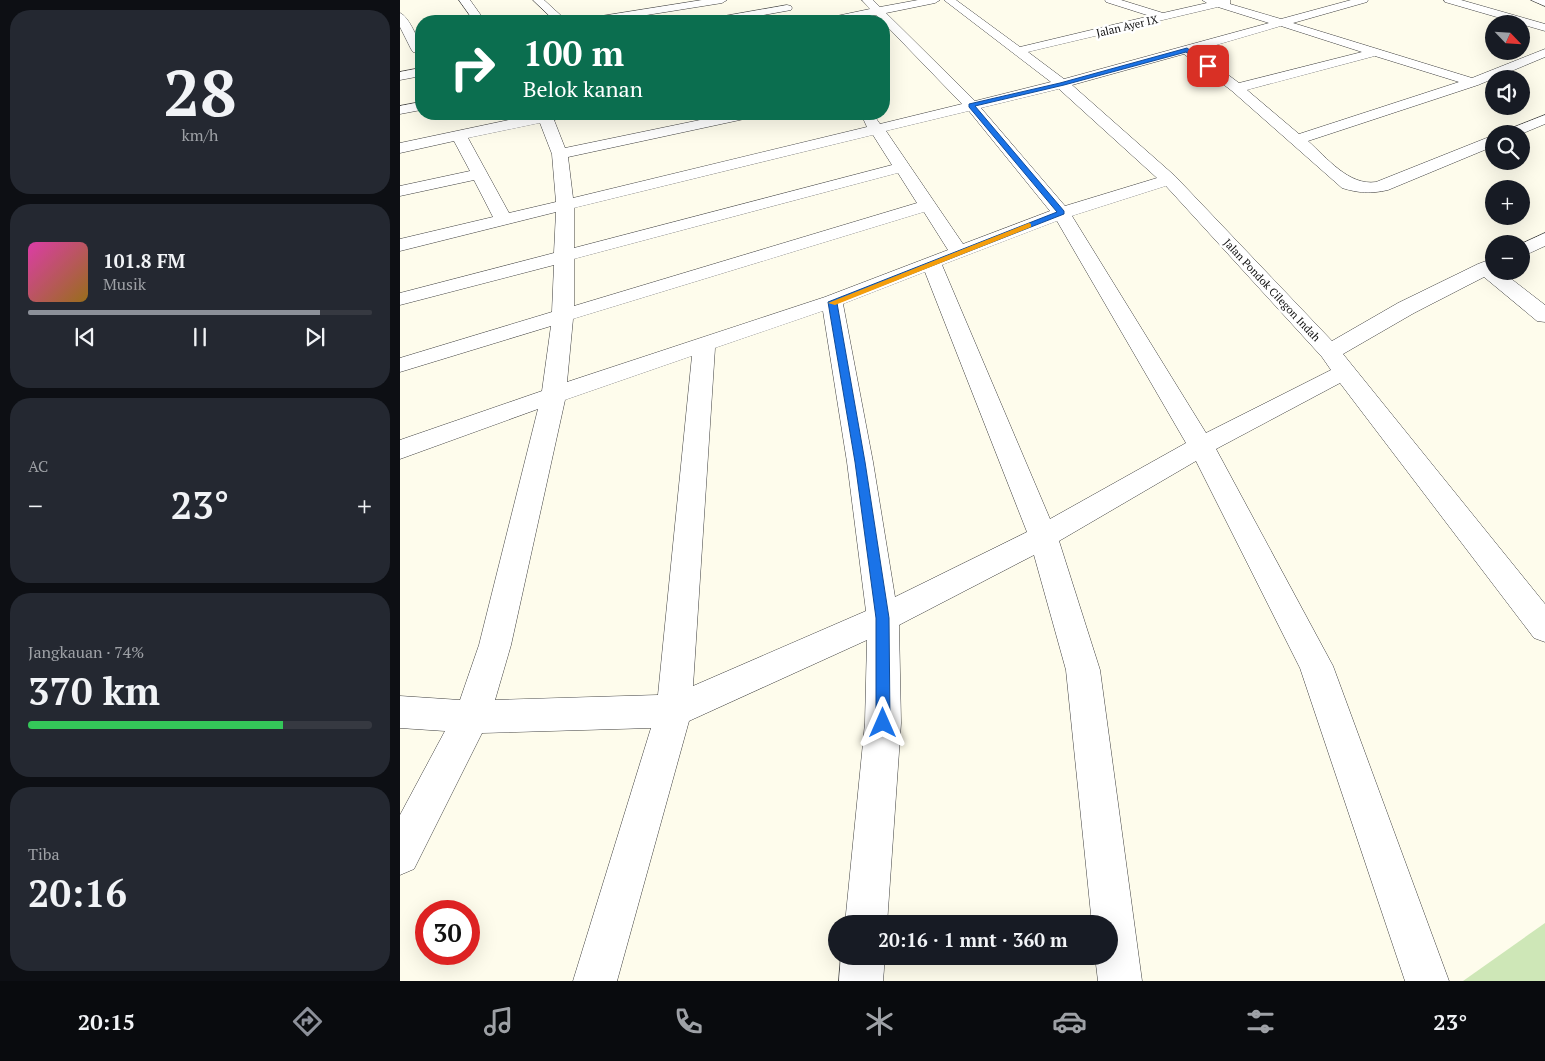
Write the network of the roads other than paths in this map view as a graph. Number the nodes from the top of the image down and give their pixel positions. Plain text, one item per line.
1 (464, 0) edge
2 (538, 0) edge
3 (722, 0) edge
4 (1110, 0) edge
5 (1207, 0) edge
6 (1235, 0) edge
7 (1363, 0) edge
8 (1536, 0) edge
9 (952, 1) edge
10 (1457, 1) edge
11 (1545, 3) edge
12 (1219, 4) junction
13 (621, 5) dead end
14 (787, 8) edge
15 (873, 13) edge
16 (633, 14) junction
17 (475, 15) edge
18 (554, 15) edge
19 (627, 15) edge
20 (747, 15) edge
21 (400, 16) edge
22 (1163, 17) junction
23 (1281, 23) junction
24 (1545, 28) edge
25 (890, 29) edge
26 (415, 41) edge
27 (415, 49) edge
28 (1187, 50) junction
29 (400, 51) edge
30 (1018, 52) junction
31 (1375, 52) junction
32 (1545, 53) edge
33 (415, 73) edge
34 (400, 76) edge
35 (1473, 82) junction
36 (1062, 84) junction
37 (1237, 88) junction
38 (415, 97) edge
39 (400, 100) edge
40 (972, 106) junction
41 (415, 107) edge
42 (400, 110) edge
43 (1545, 119) edge
44 (530, 120) edge
45 (551, 120) edge
46 (721, 120) edge
47 (870, 120) edge
48 (1530, 125) edge
49 (876, 129) junction
50 (460, 137) junction
51 (1296, 140) junction
52 (1485, 144) edge
53 (400, 148) edge
54 (560, 154) junction
55 (903, 167) junction
56 (479, 174) junction
57 (1169, 180) junction
58 (400, 191) edge
59 (565, 204) junction
60 (929, 205) junction
61 (1061, 213) junction
62 (503, 219) junction
63 (1545, 240) edge
64 (400, 245) edge
65 (1530, 247) edge
66 (960, 253) junction
67 (564, 255) junction
68 (932, 264) junction
69 (1485, 268) edge
70 (1505, 280) edge
71 (400, 299) edge
72 (832, 302) junction
73 (563, 316) junction
74 (1545, 316) edge
75 (704, 345) junction
76 (1337, 362) junction
77 (400, 365) edge
78 (554, 394) junction
79 (1201, 446) junction
80 (400, 450) edge
81 (1043, 537) junction
82 (882, 618) junction
83 (1545, 628) edge
84 (674, 711) junction
85 (400, 712) edge
86 (472, 717) junction
87 (400, 855) edge
88 (867, 915) edge
89 (862, 965) edge
90 (595, 981) edge
91 (861, 981) edge
92 (1120, 981) edge
93 (1427, 981) edge

1 - 17 street
2 - 18 street
3 - 16 street
4 - 22 street
5 - 12 street
6 - 12 street, Jalan Ayer IX
7 - 23 street
8 - 11 street
9 - 15 street
9 - 15 street
9 - 30 street, Jalan Pondok Cilegon Indah
10 - 24 street
12 - 22 street, Jalan Ayer IX
12 - 23 street
13 - 16 street
14 - 20 street
16 - 19 street
21 - 26 street
22 - 30 street, Jalan Ayer IX
23 - 28 street
23 - 31 street
25 - 40 street
27 - 29 street
28 - 36 street
28 - 37 street
30 - 36 street, Jalan Pondok Cilegon Indah
31 - 35 street
31 - 37 street
32 - 35 street
33 - 34 street
35 - 51 street
36 - 40 street
36 - 57 street, Jalan Pondok Cilegon Indah
37 - 51 street
38 - 39 street
40 - 49 street
40 - 61 street
41 - 42 street
43 - 48 street
44 - 50 street
45 - 54 street
46 - 54 street
47 - 49 street
49 - 55 street
49 - 59 street
50 - 53 street
50 - 56 street
51 - 52 street
54 - 59 street
55 - 60 street
55 - 67 street
56 - 58 street
56 - 62 street
57 - 61 street
57 - 76 street, Jalan Pondok Cilegon Indah
59 - 62 street
59 - 67 street
60 - 66 street
60 - 73 street
61 - 66 street
61 - 79 street
62 - 64 street
63 - 65 street
66 - 68 street
67 - 71 street
67 - 73 street
68 - 72 street
68 - 81 street
69 - 76 street
70 - 74 street
72 - 75 street
72 - 82 street
73 - 77 street
73 - 78 street
75 - 78 street
75 - 84 street
76 - 79 street
76 - 83 street, Jalan Pondok Cilegon Indah
78 - 80 street
78 - 86 street
79 - 81 street
79 - 93 street
81 - 82 street
81 - 92 street
82 - 84 street
82 - 88 street
84 - 86 street
84 - 90 street
85 - 86 street
86 - 87 street
89 - 91 street

